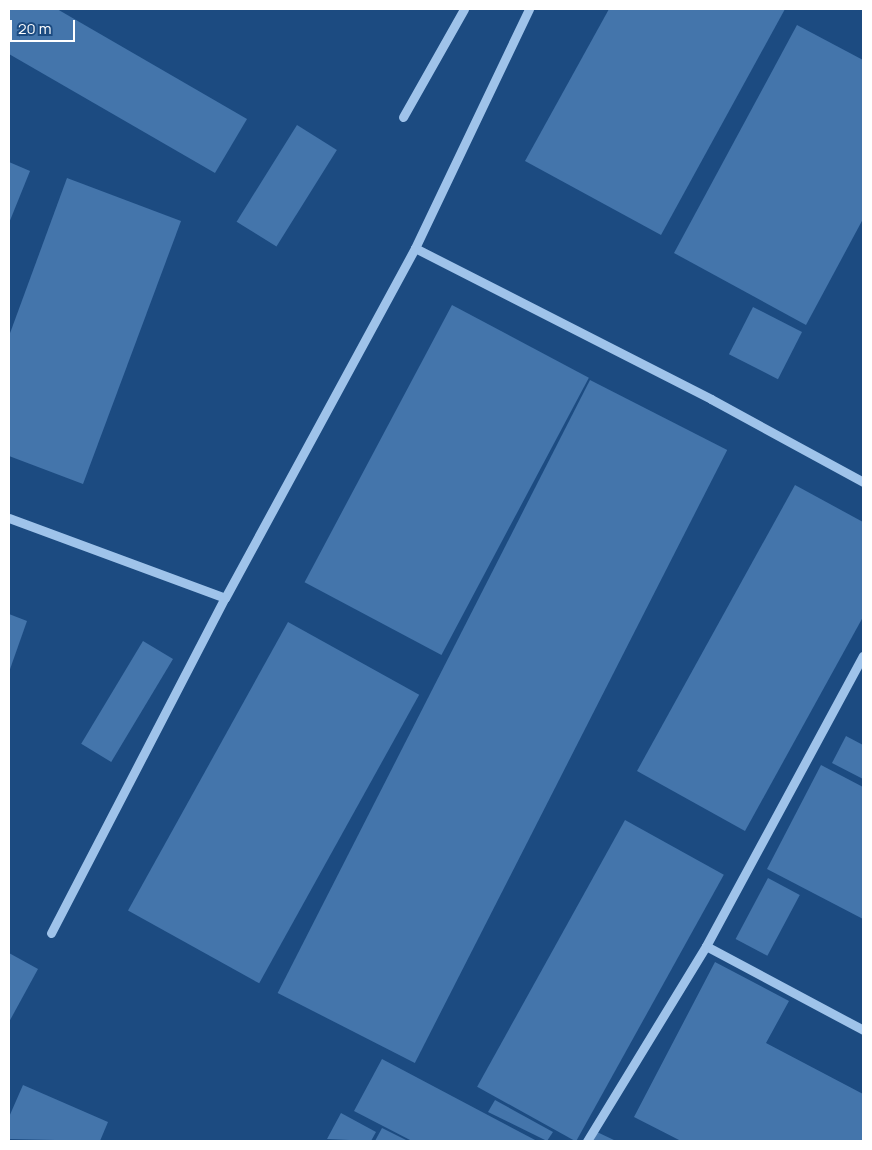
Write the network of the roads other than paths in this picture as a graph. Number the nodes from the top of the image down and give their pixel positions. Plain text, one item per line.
1 (464, 9) edge
2 (529, 9) edge
3 (403, 117) dead end
4 (415, 248) junction
5 (863, 482) edge
6 (9, 518) edge
7 (225, 598) junction
8 (863, 656) edge
9 (51, 933) dead end
10 (706, 946) junction
11 (863, 1030) edge
12 (587, 1141) edge

1 - 3 lane
2 - 4 lane
4 - 5 lane
4 - 7 lane
6 - 7 lane
7 - 9 lane
8 - 10 lane
10 - 11 lane
10 - 12 lane

